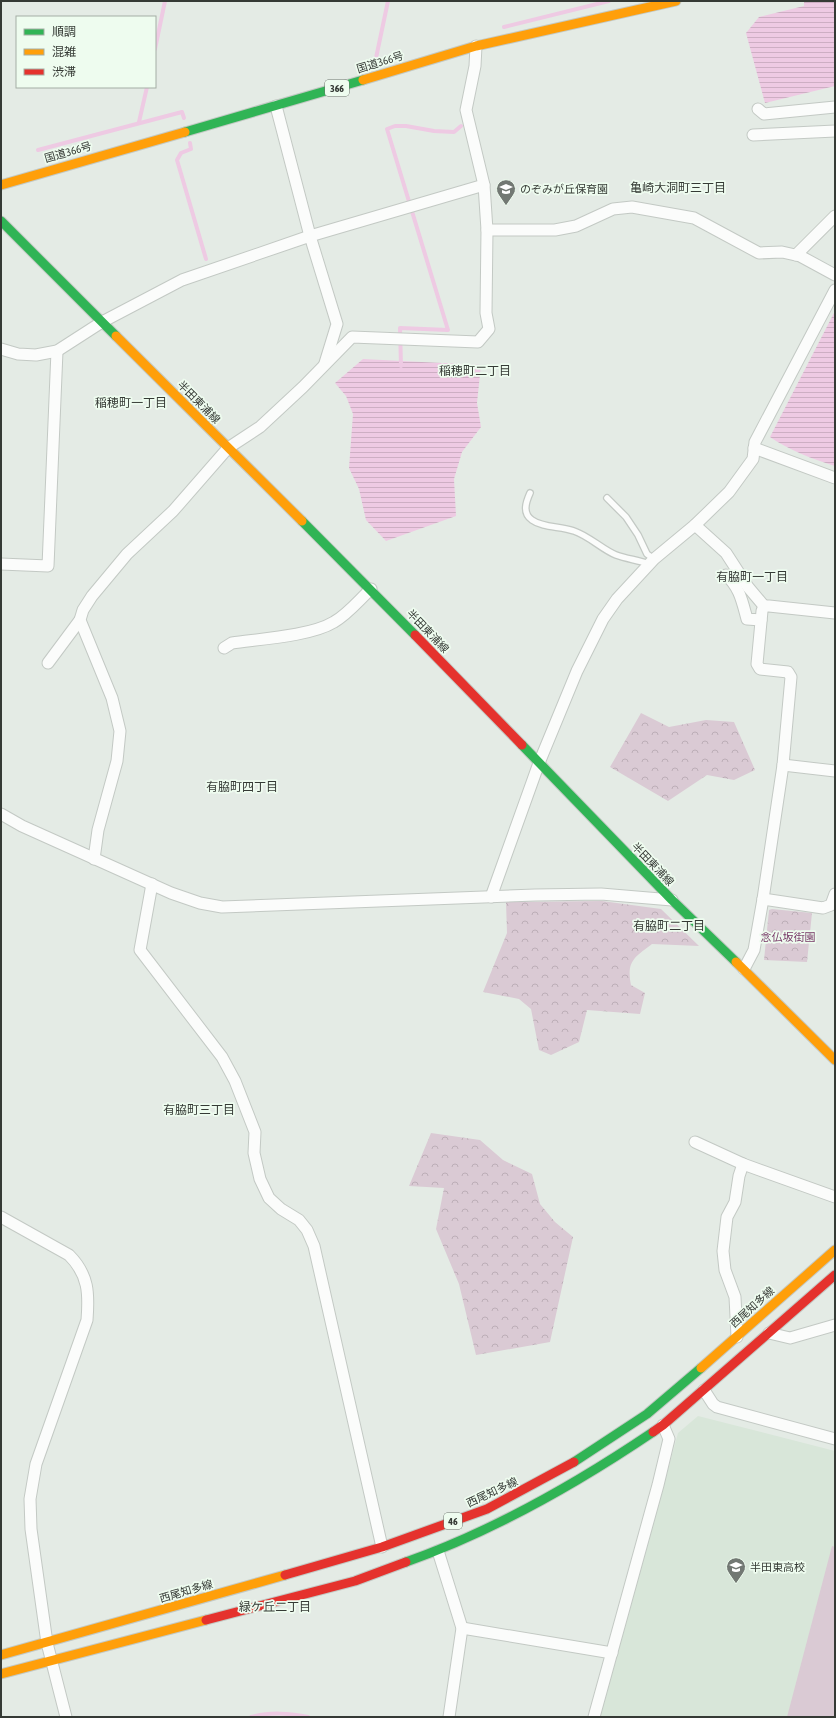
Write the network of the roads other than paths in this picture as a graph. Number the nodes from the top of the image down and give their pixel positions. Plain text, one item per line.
1 (676, 1) edge
2 (476, 46) junction
3 (276, 106) junction
4 (835, 107) edge
5 (758, 109) dead end
6 (835, 131) edge
7 (753, 136) dead end
8 (1, 184) edge
9 (484, 185) junction
10 (835, 216) edge
11 (1, 221) edge
12 (487, 230) junction
13 (310, 236) junction
14 (796, 255) junction
15 (835, 275) edge
16 (835, 290) edge
17 (102, 322) junction
18 (1, 350) edge
19 (57, 351) junction
20 (325, 364) junction
21 (228, 448) junction
22 (754, 448) junction
23 (835, 478) edge
24 (530, 493) dead end
25 (607, 498) dead end
26 (696, 526) junction
27 (651, 561) junction
28 (1, 564) edge
29 (726, 575) dead end
30 (371, 589) junction
31 (764, 606) junction
32 (835, 613) edge
33 (80, 620) junction
34 (761, 620) junction
35 (224, 648) dead end
36 (48, 663) dead end
37 (539, 763) junction
38 (783, 765) junction
39 (835, 771) edge
40 (1, 814) edge
41 (94, 859) junction
42 (152, 884) junction
43 (835, 894) edge
44 (491, 897) junction
45 (763, 899) junction
46 (672, 900) junction
47 (744, 969) junction
48 (835, 1060) edge
49 (695, 1142) dead end
50 (743, 1164) junction
51 (835, 1197) edge
52 (1, 1217) edge
53 (835, 1250) edge
54 (835, 1275) edge
55 (835, 1325) edge
56 (769, 1333) junction
57 (737, 1337) junction
58 (704, 1390) junction
59 (663, 1425) junction
60 (835, 1439) edge
61 (382, 1547) junction
62 (438, 1551) junction
63 (462, 1628) junction
64 (47, 1643) junction
65 (612, 1653) junction
66 (1, 1655) edge
67 (52, 1660) junction
68 (1, 1674) edge
69 (66, 1717) edge
70 (449, 1717) edge
71 (594, 1717) edge

1 - 2 main road, 国道366号 / 366
2 - 3 main road, 国道366号 / 366
2 - 9 street
3 - 8 main road, 国道366号 / 366
3 - 13 street
4 - 5 street
6 - 7 street
9 - 12 street
9 - 13 street
10 - 14 street
11 - 17 main road, 半田東浦線
12 - 14 street
12 - 20 street
13 - 17 street
13 - 20 street
14 - 15 street
16 - 22 street
17 - 19 street
17 - 21 main road, 半田東浦線
18 - 19 street
19 - 28 street
20 - 21 street
21 - 30 main road, 半田東浦線
21 - 33 street
22 - 23 street
22 - 26 street
24 - 27 lane
25 - 27 lane
26 - 27 street
26 - 31 street
27 - 37 street
29 - 34 street
30 - 35 street
30 - 37 main road, 半田東浦線
31 - 32 street
31 - 34 street
33 - 36 street
33 - 41 street
34 - 38 street
37 - 44 street
37 - 46 main road, 半田東浦線
38 - 39 street
38 - 45 street
40 - 41 street
41 - 42 street
42 - 44 street
42 - 61 street
43 - 45 street
44 - 46 street
45 - 47 street
46 - 47 main road, 半田東浦線
47 - 48 main road, 半田東浦線
49 - 50 street
50 - 51 street
50 - 57 street
52 - 64 street
53 - 57 main road, 西尾知多線 / 46
54 - 56 main road, 46
55 - 56 street
56 - 58 main road, 46
57 - 61 main road, 西尾知多線 / 46
58 - 59 main road, 46
58 - 60 street
59 - 62 main road, 46
59 - 65 street
61 - 64 main road, 西尾知多線 / 46
62 - 63 street
62 - 67 main road, 46
63 - 65 street
63 - 70 street
64 - 66 main road, 西尾知多線 / 46
64 - 67 street
65 - 71 street
67 - 68 main road, 46
67 - 69 street

